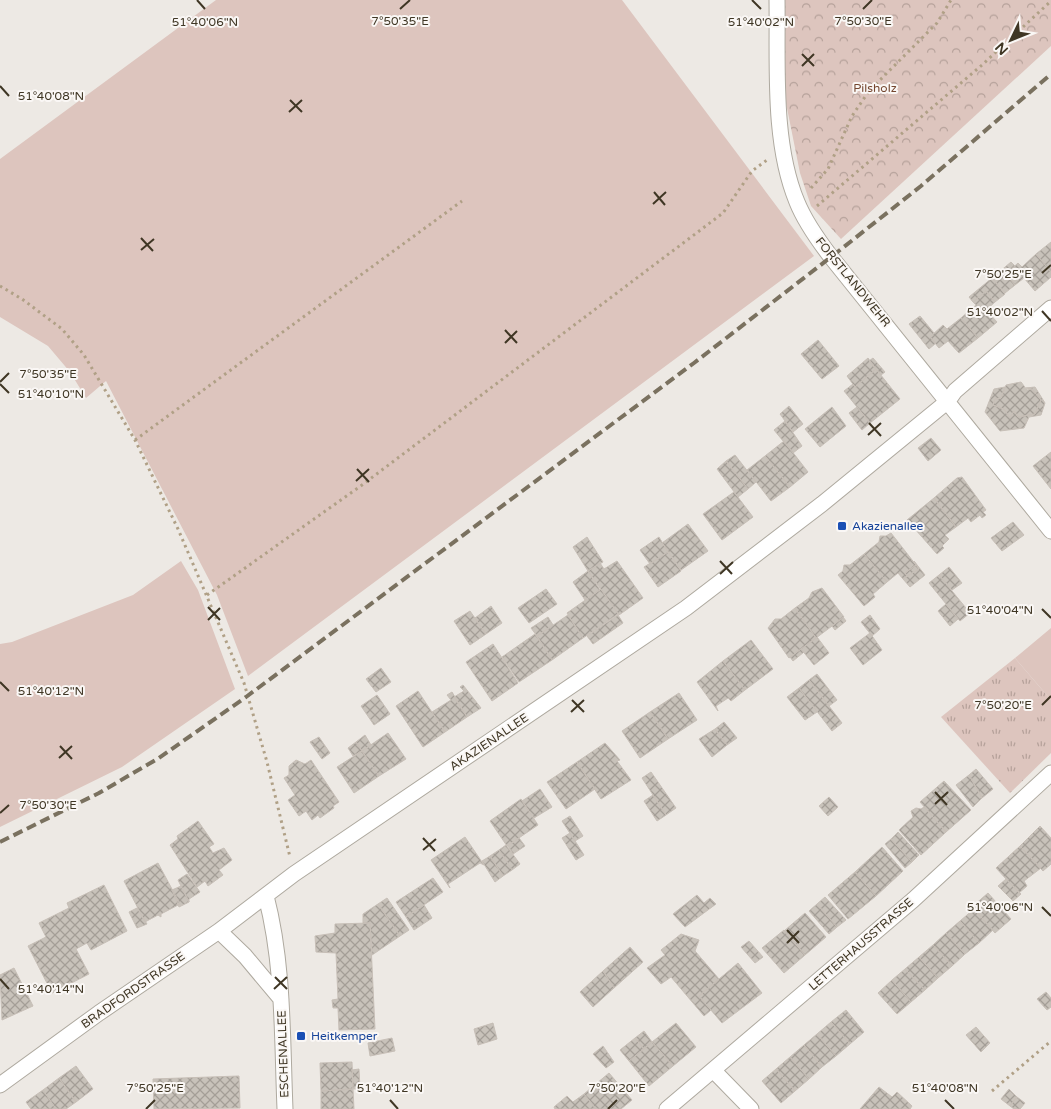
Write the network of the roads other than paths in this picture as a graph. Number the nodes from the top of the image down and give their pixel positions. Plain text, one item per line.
1 (777, 0) edge
2 (1051, 308) edge
3 (948, 401) junction
4 (1051, 531) edge
5 (1051, 772) edge
6 (266, 896) junction
7 (219, 930) junction
8 (281, 999) junction
9 (714, 1070) junction
10 (0, 1085) edge
11 (284, 1109) edge
12 (667, 1109) edge
13 (751, 1109) edge

1 - 3 street, FORSTLANDWEHR
2 - 3 street, AKAZIENALLEE
3 - 4 street, FORSTLANDWEHR
3 - 6 street, AKAZIENALLEE
5 - 9 street, LETTERHAUSSTRASSE
6 - 7 street, BRADFORDSTRASSE
6 - 8 street, ESCHENALLEE
7 - 8 street, ESCHENALLEE
7 - 10 street, BRADFORDSTRASSE
8 - 11 street, ESCHENALLEE
9 - 12 street, LETTERHAUSSTRASSE
9 - 13 street

